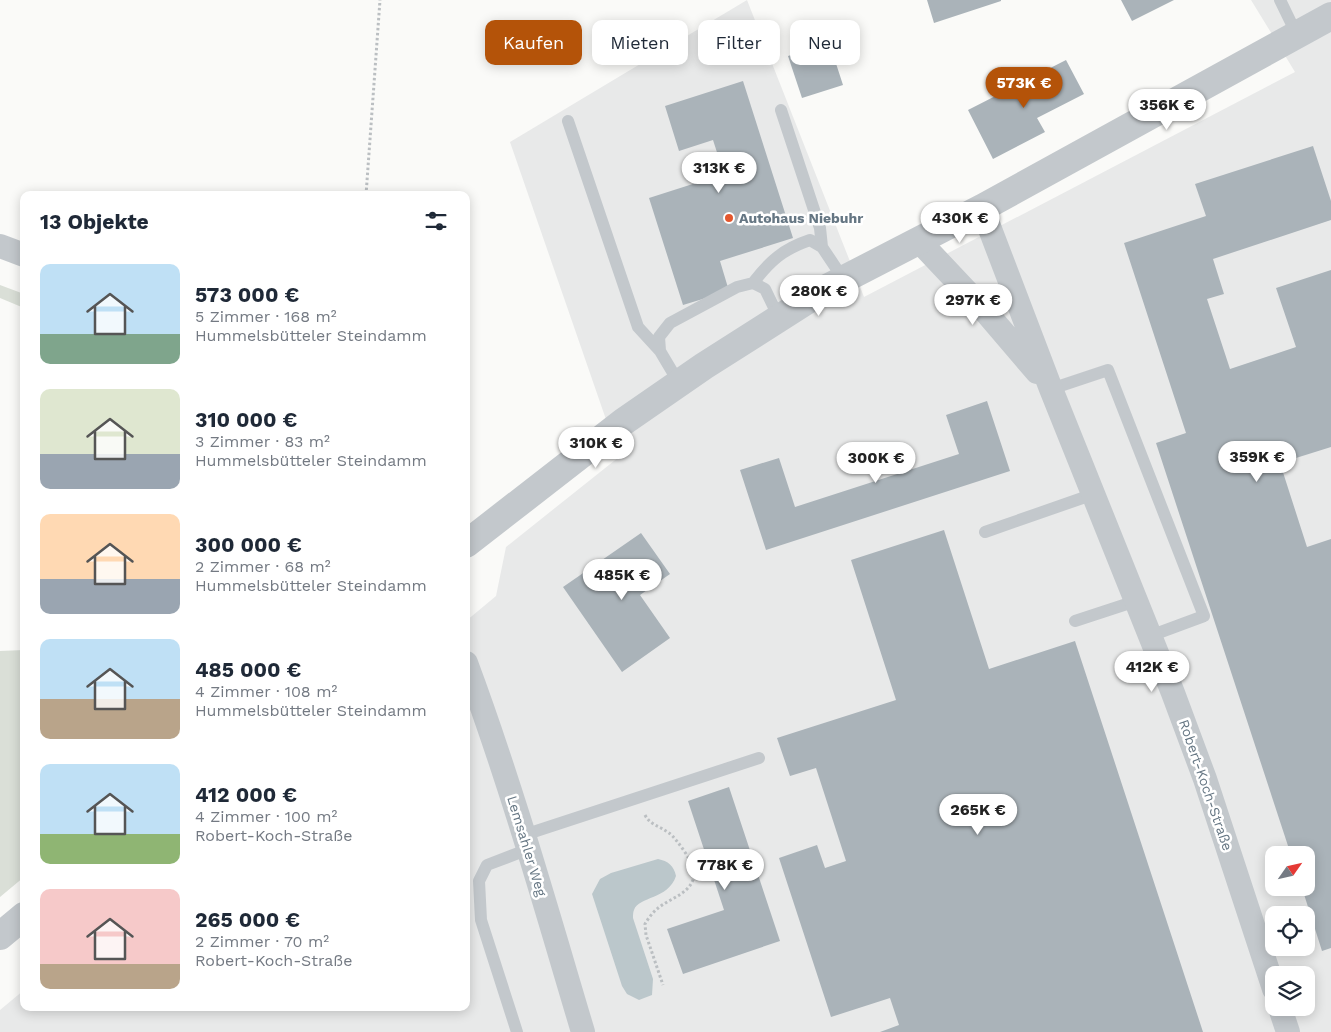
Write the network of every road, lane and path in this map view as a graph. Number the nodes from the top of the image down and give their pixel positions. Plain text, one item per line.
1 (380, 0) edge
2 (1280, 0) edge
3 (1331, 16) edge
4 (1296, 34) junction
5 (781, 110) dead end
6 (568, 121) dead end
7 (366, 191) edge
8 (982, 208) junction
9 (919, 241) junction
10 (0, 246) edge
11 (822, 247) junction
12 (20, 254) edge
13 (844, 280) junction
14 (753, 283) junction
15 (779, 318) junction
16 (660, 351) junction
17 (678, 383) junction
18 (1051, 389) junction
19 (1094, 494) junction
20 (985, 532) dead end
21 (470, 541) edge
22 (1136, 602) junction
23 (1076, 621) dead end
24 (1150, 636) junction
25 (470, 674) edge
26 (759, 758) dead end
27 (639, 797) junction
28 (526, 842) junction
29 (20, 919) edge
30 (0, 936) edge
31 (1266, 966) edge
32 (663, 985) dead end
33 (1283, 1016) edge
34 (517, 1032) edge
35 (583, 1032) edge
36 (1288, 1032) edge

1 - 7 path
2 - 4 lane
3 - 4 street
4 - 8 street
5 - 11 lane
6 - 16 lane
8 - 9 street
8 - 18 street, Robert-Koch-Straße
9 - 13 street
9 - 18 street, Robert-Koch-Straße
10 - 12 street
11 - 13 lane
11 - 14 lane
13 - 15 street
14 - 15 lane
14 - 16 lane
15 - 17 street
16 - 17 lane
17 - 21 street
18 - 19 street, Robert-Koch-Straße
18 - 24 lane
19 - 20 lane
19 - 22 street, Robert-Koch-Straße
22 - 23 lane
22 - 24 street, Robert-Koch-Straße
24 - 31 street, Robert-Koch-Straße
25 - 28 street, Lemsahler Weg
26 - 27 lane
27 - 28 lane
27 - 32 path
28 - 34 lane
28 - 35 street, Lemsahler Weg
29 - 30 street
33 - 36 street

